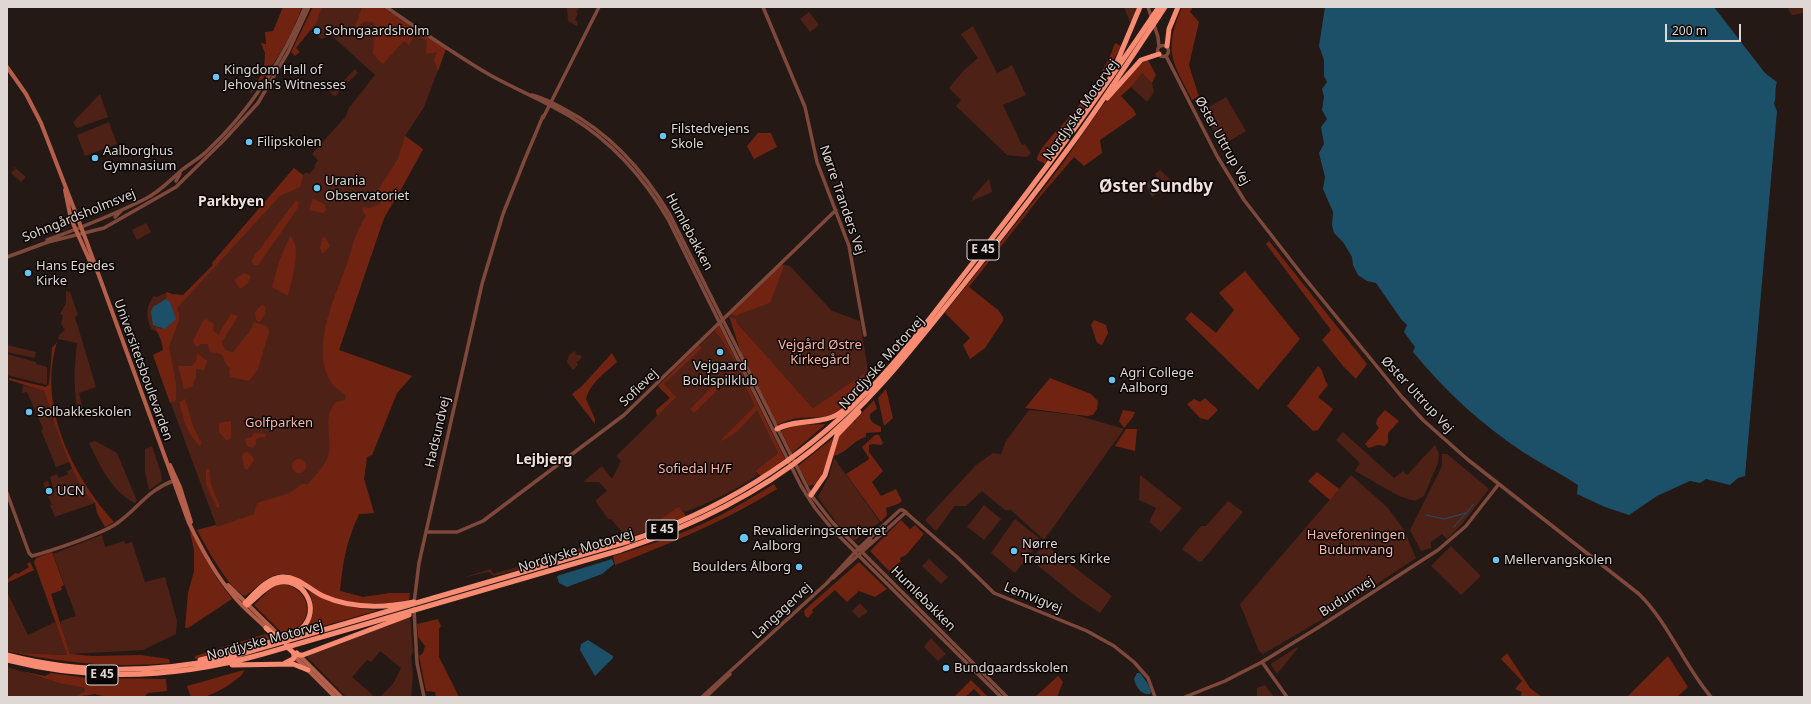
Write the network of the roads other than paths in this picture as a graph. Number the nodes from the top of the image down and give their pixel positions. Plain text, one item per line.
1 (305, 7) edge
2 (310, 7) edge
3 (386, 7) edge
4 (599, 7) edge
5 (763, 7) edge
6 (1140, 7) edge
7 (1159, 7) edge
8 (1166, 7) edge
9 (1178, 7) edge
10 (1148, 8) edge
11 (1157, 36) junction
12 (1166, 46) junction
13 (1159, 47) junction
14 (1159, 54) junction
15 (1166, 56) junction
16 (7, 67) edge
17 (550, 104) junction
18 (1086, 124) junction
19 (1074, 131) junction
20 (203, 155) junction
21 (65, 186) junction
22 (145, 199) junction
23 (152, 200) junction
24 (836, 210) junction
25 (80, 231) junction
26 (93, 231) junction
27 (7, 256) edge
28 (97, 274) junction
29 (865, 335) dead end
30 (908, 353) junction
31 (889, 367) junction
32 (776, 430) junction
33 (162, 450) junction
34 (172, 481) junction
35 (1498, 485) junction
36 (7, 493) edge
37 (809, 496) junction
38 (905, 511) junction
39 (426, 532) junction
40 (859, 552) junction
41 (507, 584) junction
42 (826, 584) junction
43 (464, 590) junction
44 (246, 604) junction
45 (266, 628) joint
46 (274, 634) junction
47 (752, 652) junction
48 (295, 654) junction
49 (305, 654) junction
50 (7, 655) edge
51 (7, 660) edge
52 (305, 661) junction
53 (1262, 662) junction
54 (276, 664) junction
55 (96, 669) junction
56 (197, 670) junction
57 (308, 670) junction
58 (335, 697) edge
59 (341, 697) edge
60 (424, 697) edge
61 (702, 697) edge
62 (706, 697) edge
63 (1001, 697) edge
64 (1007, 697) edge
65 (1155, 697) edge
66 (1185, 697) edge
67 (1287, 697) edge
68 (1711, 697) edge

1 - 20 street, Sohngårdsholmsvej
2 - 23 street, Sohngårdsholmsvej
3 - 17 street, Humlebakken
4 - 17 street, Hadsundvej
5 - 24 street, Nørre Tranders Vej
6 - 19 highway
7 - 19 highway, Nordjyske Motorvej / E 45
8 - 18 highway, Nordjyske Motorvej / E 45
9 - 12 highway
10 - 11 street
11 - 12 street
11 - 13 street
12 - 13 street
12 - 15 street
13 - 14 street
14 - 15 street
14 - 18 highway
15 - 35 street, Øster Uttrup Vej
16 - 21 main road
17 - 32 street, Humlebakken
17 - 39 street, Hadsundvej
18 - 30 highway, Nordjyske Motorvej / E 45
19 - 31 highway, Nordjyske Motorvej / E 45
20 - 22 street, Sohngårdsholmsvej
20 - 23 street
21 - 25 main road
21 - 25 main road
22 - 25 street, Sohngårdsholmsvej
22 - 26 street
23 - 26 street, Sohngårdsholmsvej
24 - 29 street, Nørre Tranders Vej
24 - 39 street, Sofievej
25 - 26 street, Sohngårdsholmsvej
25 - 27 street, Sohngårdsholmsvej
25 - 27 street, Sohngårdsholmsvej
25 - 28 main road, Universitetsboulevarden
25 - 28 main road, Universitetsboulevarden
28 - 33 main road, Universitetsboulevarden
30 - 37 highway
30 - 41 highway, Nordjyske Motorvej / E 45
31 - 32 highway
31 - 43 highway, Nordjyske Motorvej / E 45
32 - 37 street, Humlebakken
33 - 34 main road, Universitetsboulevarden
33 - 34 main road
34 - 36 street
34 - 44 main road, Universitetsboulevarden
34 - 45 main road, Universitetsboulevarden
35 - 53 street, Budumvej
35 - 68 street, Øster Uttrup Vej
37 - 40 street, Humlebakken
38 - 40 street, Langagervej
38 - 40 street, Langagervej
38 - 65 street, Lemvigvej
39 - 60 street, Hadsundvej
40 - 42 street, Langagervej
40 - 42 street, Langagervej
40 - 63 street, Humlebakken
40 - 64 street, Humlebakken
41 - 49 highway
41 - 56 highway, Nordjyske Motorvej / E 45
42 - 47 street, Langagervej
43 - 44 highway
43 - 55 highway, Nordjyske Motorvej / E 45
44 - 46 main road, Universitetsboulevarden
44 - 55 highway
45 - 46 highway
46 - 48 highway
47 - 61 street, Langagervej
47 - 62 street, Langagervej
48 - 49 highway
48 - 52 main road
48 - 54 highway
48 - 57 main road
49 - 52 highway
50 - 55 highway, Nordjyske Motorvej / E 45
51 - 56 highway, Nordjyske Motorvej / E 45
52 - 59 main road
53 - 66 street, Budumvej
53 - 67 street
54 - 56 highway
54 - 57 highway
57 - 58 main road

